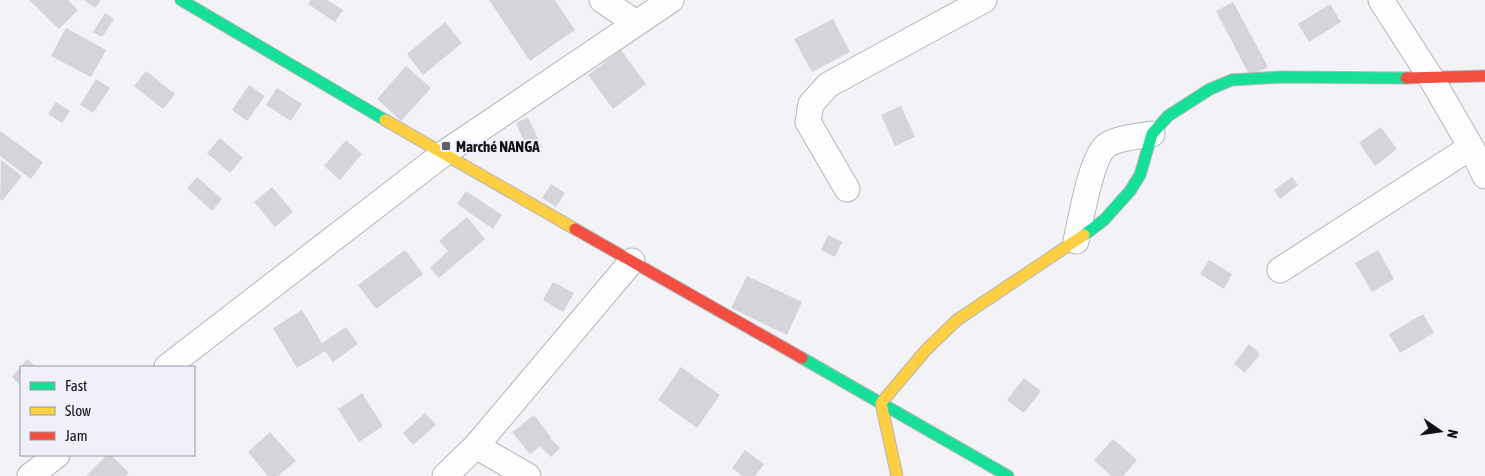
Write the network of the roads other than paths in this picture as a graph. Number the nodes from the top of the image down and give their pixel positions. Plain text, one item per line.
1 (181, 0) edge
2 (602, 0) edge
3 (670, 0) edge
4 (984, 0) edge
5 (1381, 0) edge
6 (636, 23) junction
7 (1485, 76) edge
8 (1431, 78) junction
9 (1152, 134) junction
10 (1471, 147) junction
11 (444, 154) junction
12 (1485, 176) edge
13 (847, 189) dead end
14 (1076, 241) junction
15 (632, 261) junction
16 (1280, 270) dead end
17 (168, 366) edge
18 (881, 403) junction
19 (476, 446) junction
20 (56, 456) edge
21 (30, 476) edge
22 (445, 476) edge
23 (528, 476) edge
24 (897, 476) edge
25 (1008, 476) edge

1 - 11 street
2 - 6 street
3 - 6 street
4 - 13 street
5 - 8 street
6 - 11 street
7 - 8 street
8 - 9 street
8 - 10 street
9 - 14 street
9 - 14 street
10 - 12 street
10 - 16 street
11 - 15 street
11 - 17 street
14 - 18 street
15 - 18 street
15 - 19 street
18 - 24 street
18 - 25 street
19 - 22 street
19 - 23 street
20 - 21 street

